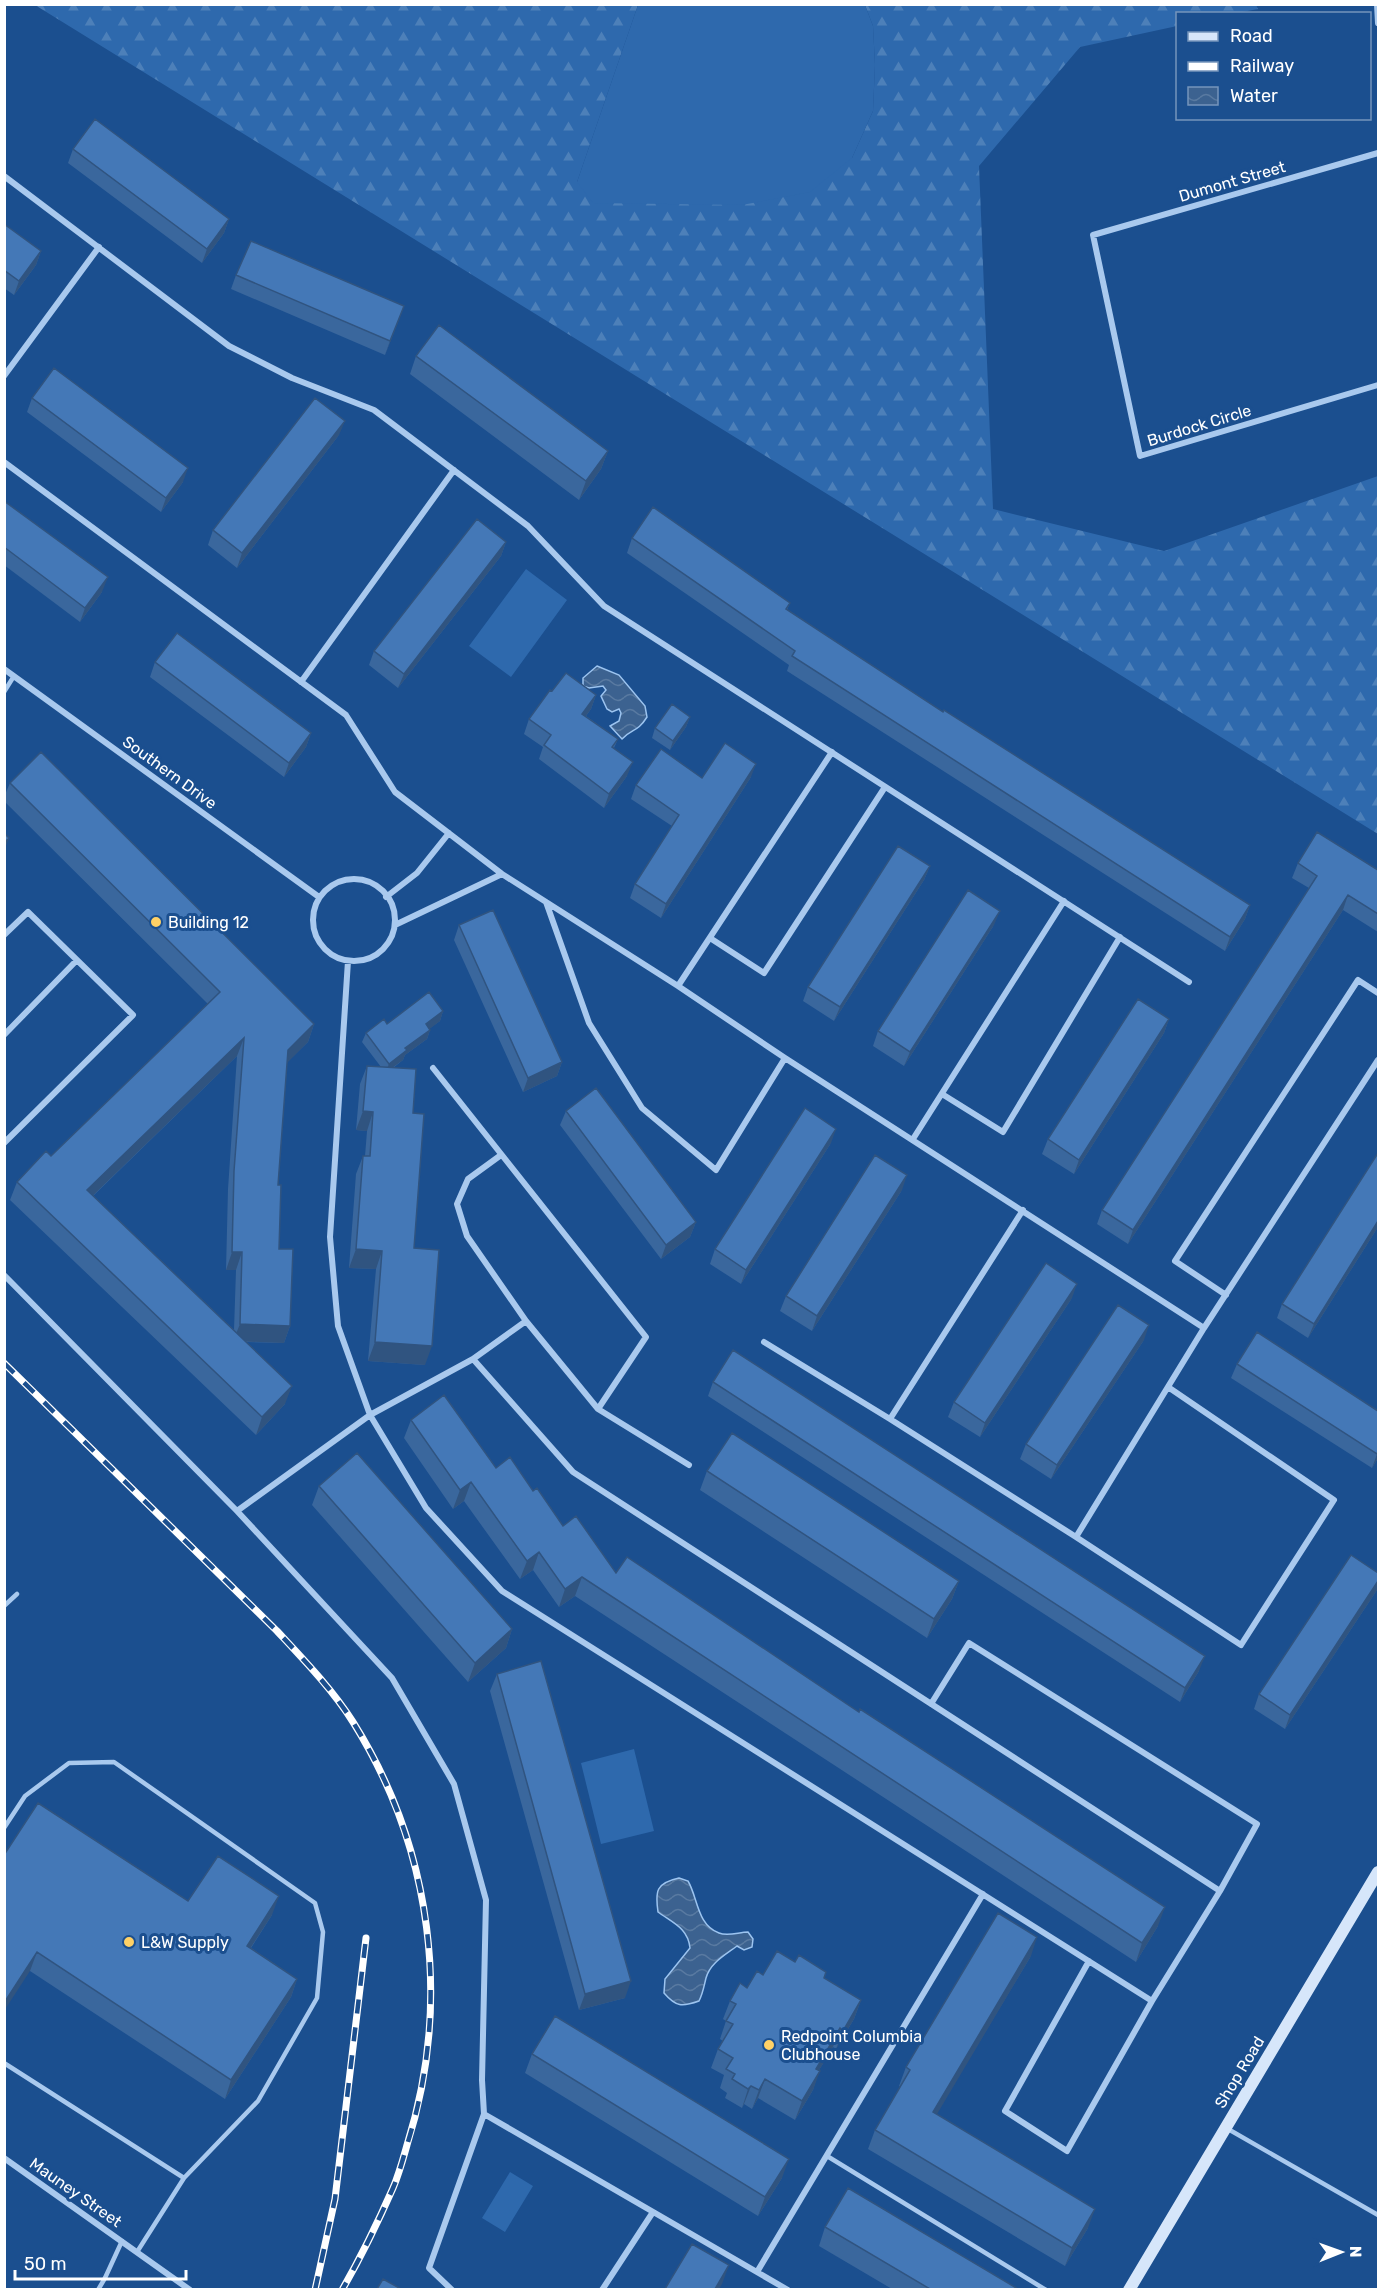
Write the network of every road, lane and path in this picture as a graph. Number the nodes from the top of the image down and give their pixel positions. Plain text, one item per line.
1 (1377, 4) edge
2 (1378, 23) edge
3 (1378, 153) edge
4 (4, 176) edge
5 (1093, 236) joint
6 (99, 247) junction
7 (4, 376) edge
8 (1378, 384) edge
9 (4, 462) edge
10 (454, 470) junction
11 (4, 669) edge
12 (15, 676) junction
13 (301, 682) junction
14 (4, 692) edge
15 (832, 752) junction
16 (885, 787) junction
17 (449, 833) junction
18 (502, 874) junction
19 (320, 897) junction
20 (386, 897) junction
21 (546, 901) junction
22 (1064, 901) junction
23 (395, 925) junction
24 (4, 934) edge
25 (1120, 937) junction
26 (710, 938) junction
27 (77, 960) junction
28 (348, 961) junction
29 (1189, 982) dead end
30 (678, 986) junction
31 (1378, 993) edge
32 (4, 1035) edge
33 (785, 1058) junction
34 (1378, 1060) edge
35 (433, 1068) dead end
36 (942, 1094) junction
37 (913, 1139) junction
38 (4, 1143) edge
39 (501, 1155) junction
40 (1023, 1210) junction
41 (4, 1275) edge
42 (1226, 1295) junction
43 (526, 1321) junction
44 (1204, 1328) junction
45 (764, 1342) dead end
46 (473, 1359) junction
47 (1168, 1387) junction
48 (598, 1409) junction
49 (370, 1415) junction
50 (890, 1419) junction
51 (689, 1465) dead end
52 (237, 1511) junction
53 (1076, 1537) junction
54 (17, 1594) dead end
55 (4, 1606) edge
56 (931, 1704) junction
57 (4, 1828) edge
58 (1378, 1872) edge
59 (1220, 1891) junction
60 (983, 1894) junction
61 (1089, 1961) junction
62 (1152, 2001) junction
63 (4, 2063) edge
64 (484, 2114) junction
65 (1225, 2128) junction
66 (827, 2156) junction
67 (4, 2158) edge
68 (183, 2178) junction
69 (652, 2212) junction
70 (1378, 2215) edge
71 (122, 2241) junction
72 (137, 2252) junction
73 (757, 2272) junction
74 (98, 2289) edge
75 (190, 2289) edge
76 (452, 2289) edge
77 (602, 2289) edge
78 (788, 2289) edge
79 (1046, 2289) edge
80 (1129, 2289) edge

1 - 2 street
3 - 5 street, Dumont Street
4 - 6 street
5 - 8 street, Burdock Circle
6 - 7 street
6 - 10 street
9 - 13 street
10 - 13 street
10 - 15 street
11 - 12 street, Southern Drive
12 - 14 lane
12 - 19 street, Southern Drive
13 - 17 street
15 - 16 street
15 - 26 street
16 - 22 street
16 - 26 street
17 - 18 street
17 - 20 street
18 - 21 street
18 - 23 street
19 - 20 street
19 - 28 street
20 - 23 street
21 - 30 street
21 - 33 street
22 - 25 street
22 - 36 street
23 - 28 street
24 - 27 street
25 - 29 street
25 - 36 street
26 - 30 street
27 - 32 street
27 - 38 street
28 - 49 street
30 - 33 street
31 - 42 street
33 - 37 street
34 - 42 street
35 - 39 street
36 - 37 street
37 - 40 street
39 - 43 street
39 - 48 street
40 - 44 street
40 - 50 street
41 - 52 street
42 - 44 street
43 - 46 street
43 - 48 street
44 - 47 street
45 - 50 street
46 - 49 street
46 - 56 street
47 - 53 street
47 - 53 street
48 - 51 street
49 - 52 street
49 - 60 street
50 - 53 street
52 - 64 street
54 - 55 lane
56 - 59 street
56 - 59 street
57 - 68 lane
58 - 65 street, Shop Road
59 - 62 street
60 - 61 street
60 - 66 street
61 - 62 street
61 - 62 street
63 - 68 lane
64 - 69 street
64 - 76 street
65 - 70 lane
65 - 80 street, Shop Road
66 - 73 street
66 - 79 lane
67 - 71 street, Mauney Street
68 - 72 lane
69 - 73 street
69 - 77 street
71 - 72 street, Mauney Street
71 - 74 lane
72 - 75 street, Mauney Street
73 - 78 street

